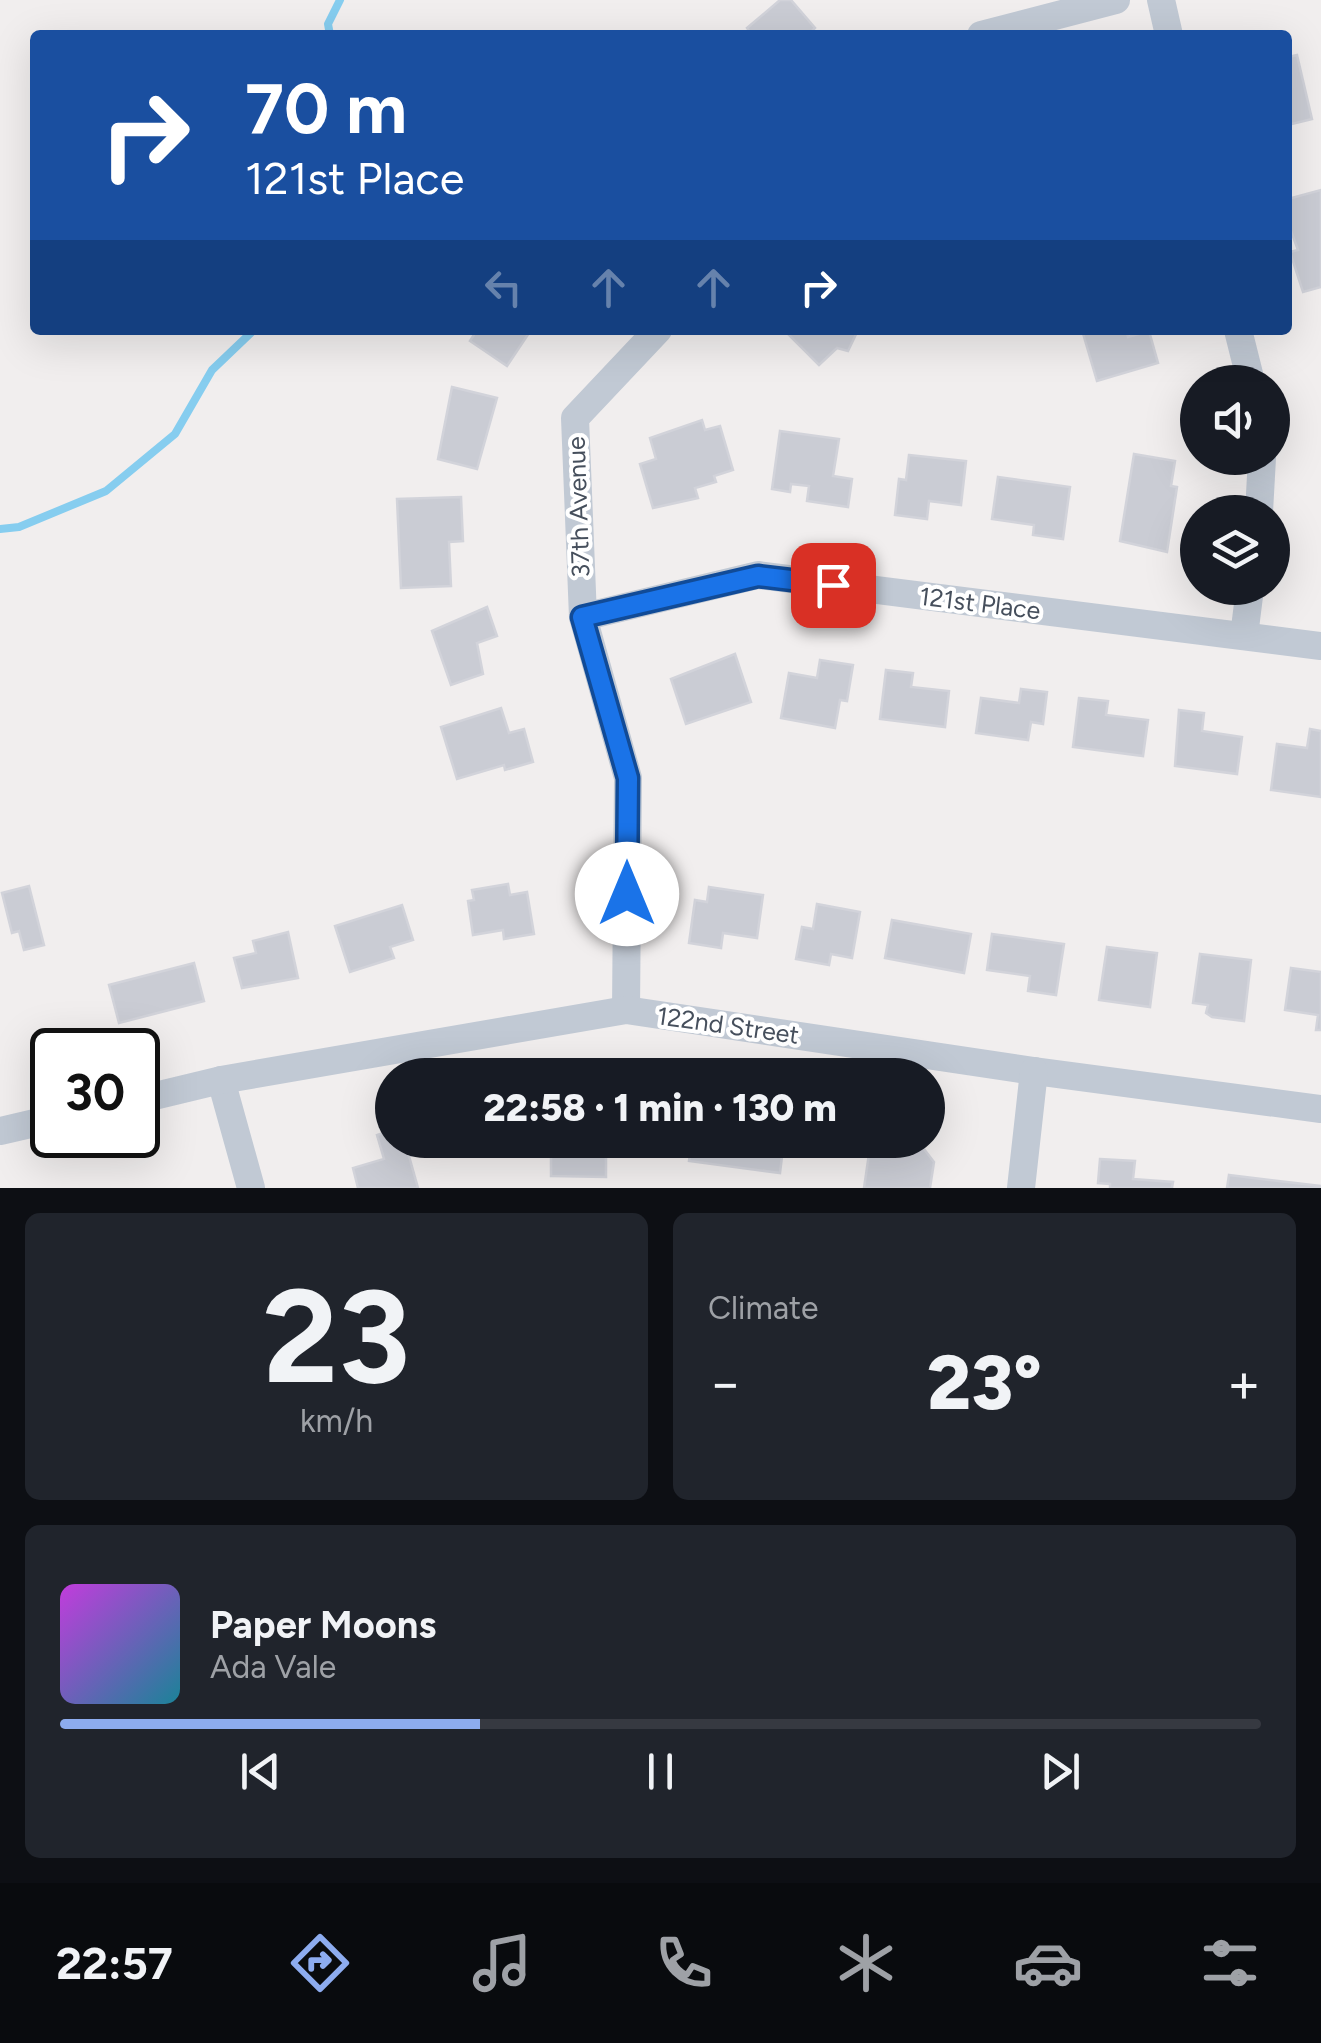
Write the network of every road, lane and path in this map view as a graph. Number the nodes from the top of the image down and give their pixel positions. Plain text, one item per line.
1 (1116, 0) edge
2 (1160, 0) edge
3 (999, 30) edge
4 (1168, 30) edge
5 (653, 335) edge
6 (1239, 335) edge
7 (1246, 365) edge
8 (1248, 605) edge
9 (582, 617) junction
10 (1244, 636) junction
11 (1321, 646) edge
12 (626, 1010) junction
13 (1034, 1071) junction
14 (221, 1080) junction
15 (160, 1095) edge
16 (1321, 1109) edge
17 (30, 1124) edge
18 (0, 1131) edge
19 (250, 1188) edge
20 (1021, 1188) edge

1 - 3 street
2 - 4 street
5 - 9 street, 37th Avenue
6 - 7 street
8 - 10 street
9 - 10 street, 121st Place
9 - 12 street, 37th Avenue
10 - 11 street, 121st Place
12 - 13 street, 122nd Street
12 - 14 street, 122nd Street
13 - 16 street, 122nd Street
13 - 20 street
14 - 15 street, 122nd Street
14 - 19 street
17 - 18 street

